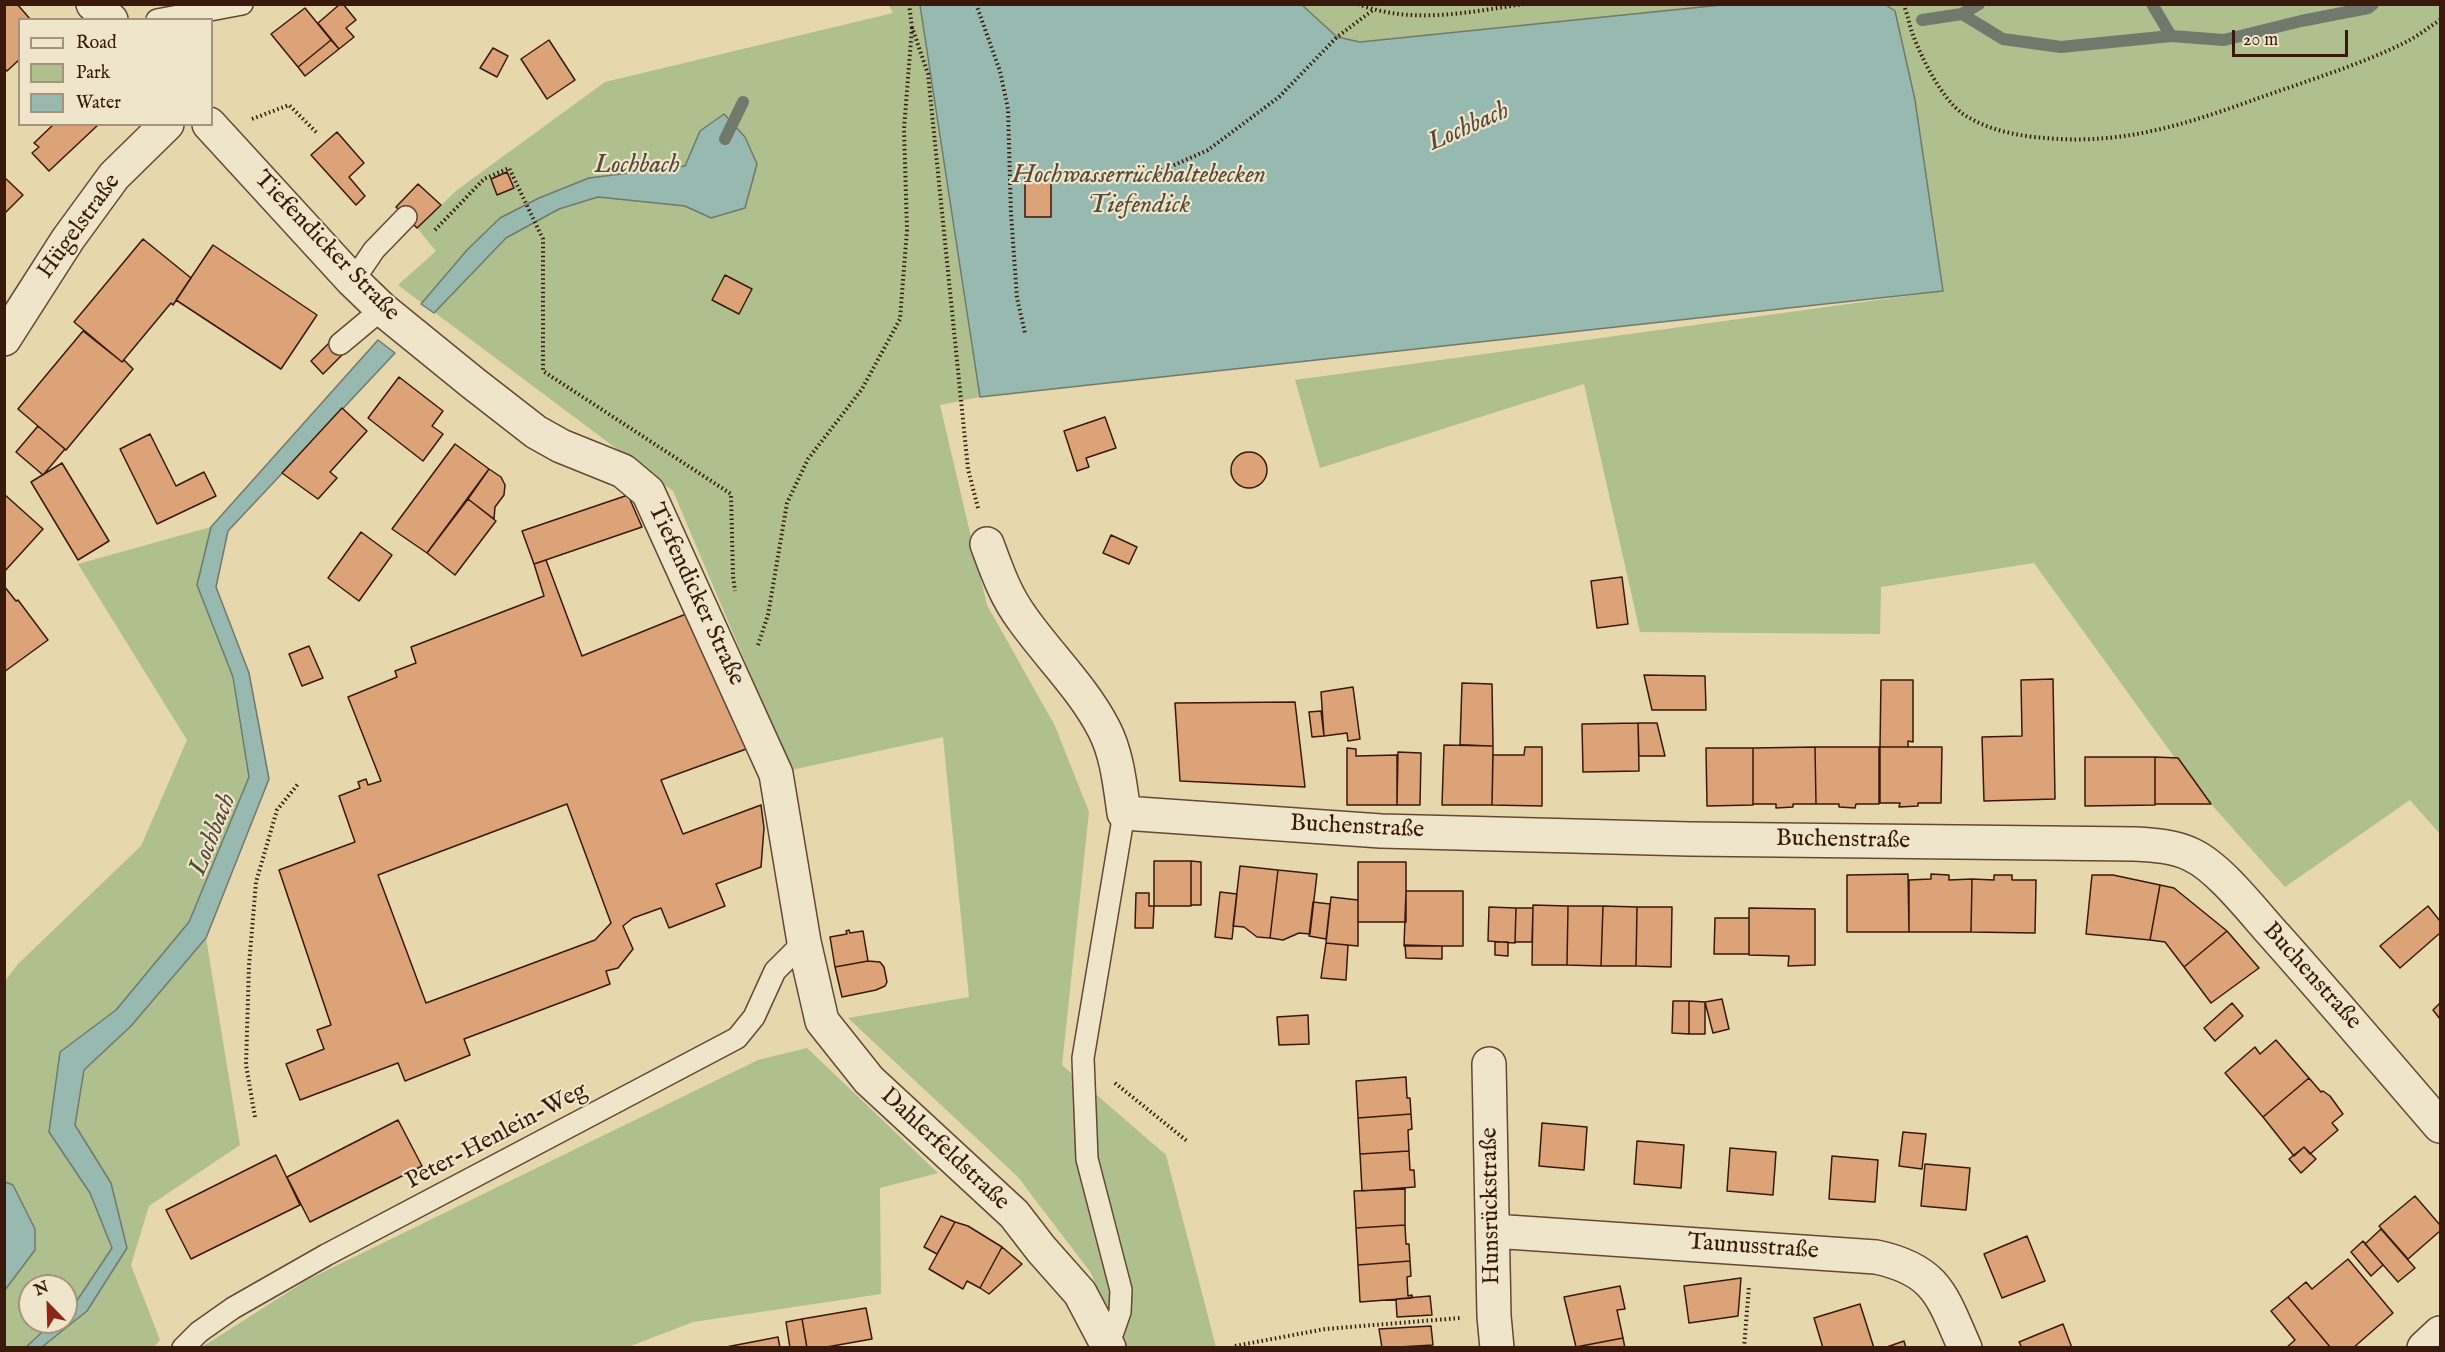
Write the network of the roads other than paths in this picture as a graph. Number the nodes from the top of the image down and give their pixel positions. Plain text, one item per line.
1 (93, 4) edge
2 (242, 4) edge
3 (109, 18) edge
4 (168, 18) edge
5 (165, 126) edge
6 (214, 130) edge
7 (405, 217) dead end
8 (353, 281) junction
9 (382, 309) junction
10 (4, 339) edge
11 (340, 344) dead end
12 (987, 544) road end
13 (1124, 813) junction
14 (804, 942) junction
15 (1489, 1064) dead end
16 (2440, 1126) edge
17 (1494, 1231) junction
18 (1496, 1332) edge
19 (2440, 1333) edge
20 (183, 1347) edge
21 (1108, 1347) edge
22 (1965, 1347) edge
23 (2424, 1347) edge

1 - 3 street
2 - 4 lane
5 - 10 street, Hügelstraße
6 - 8 street, Tiefendicker Straße
7 - 8 lane
8 - 9 street, Tiefendicker Straße
9 - 11 lane
9 - 14 street, Tiefendicker Straße
12 - 13 street
13 - 16 street, Buchenstraße
13 - 21 lane
14 - 20 lane, Peter-Henlein-Weg
14 - 21 street, Dahlerfeldstraße
15 - 17 street, Hunsrückstraße
17 - 18 street, Hunsrückstraße
17 - 22 street, Taunusstraße
19 - 23 street

